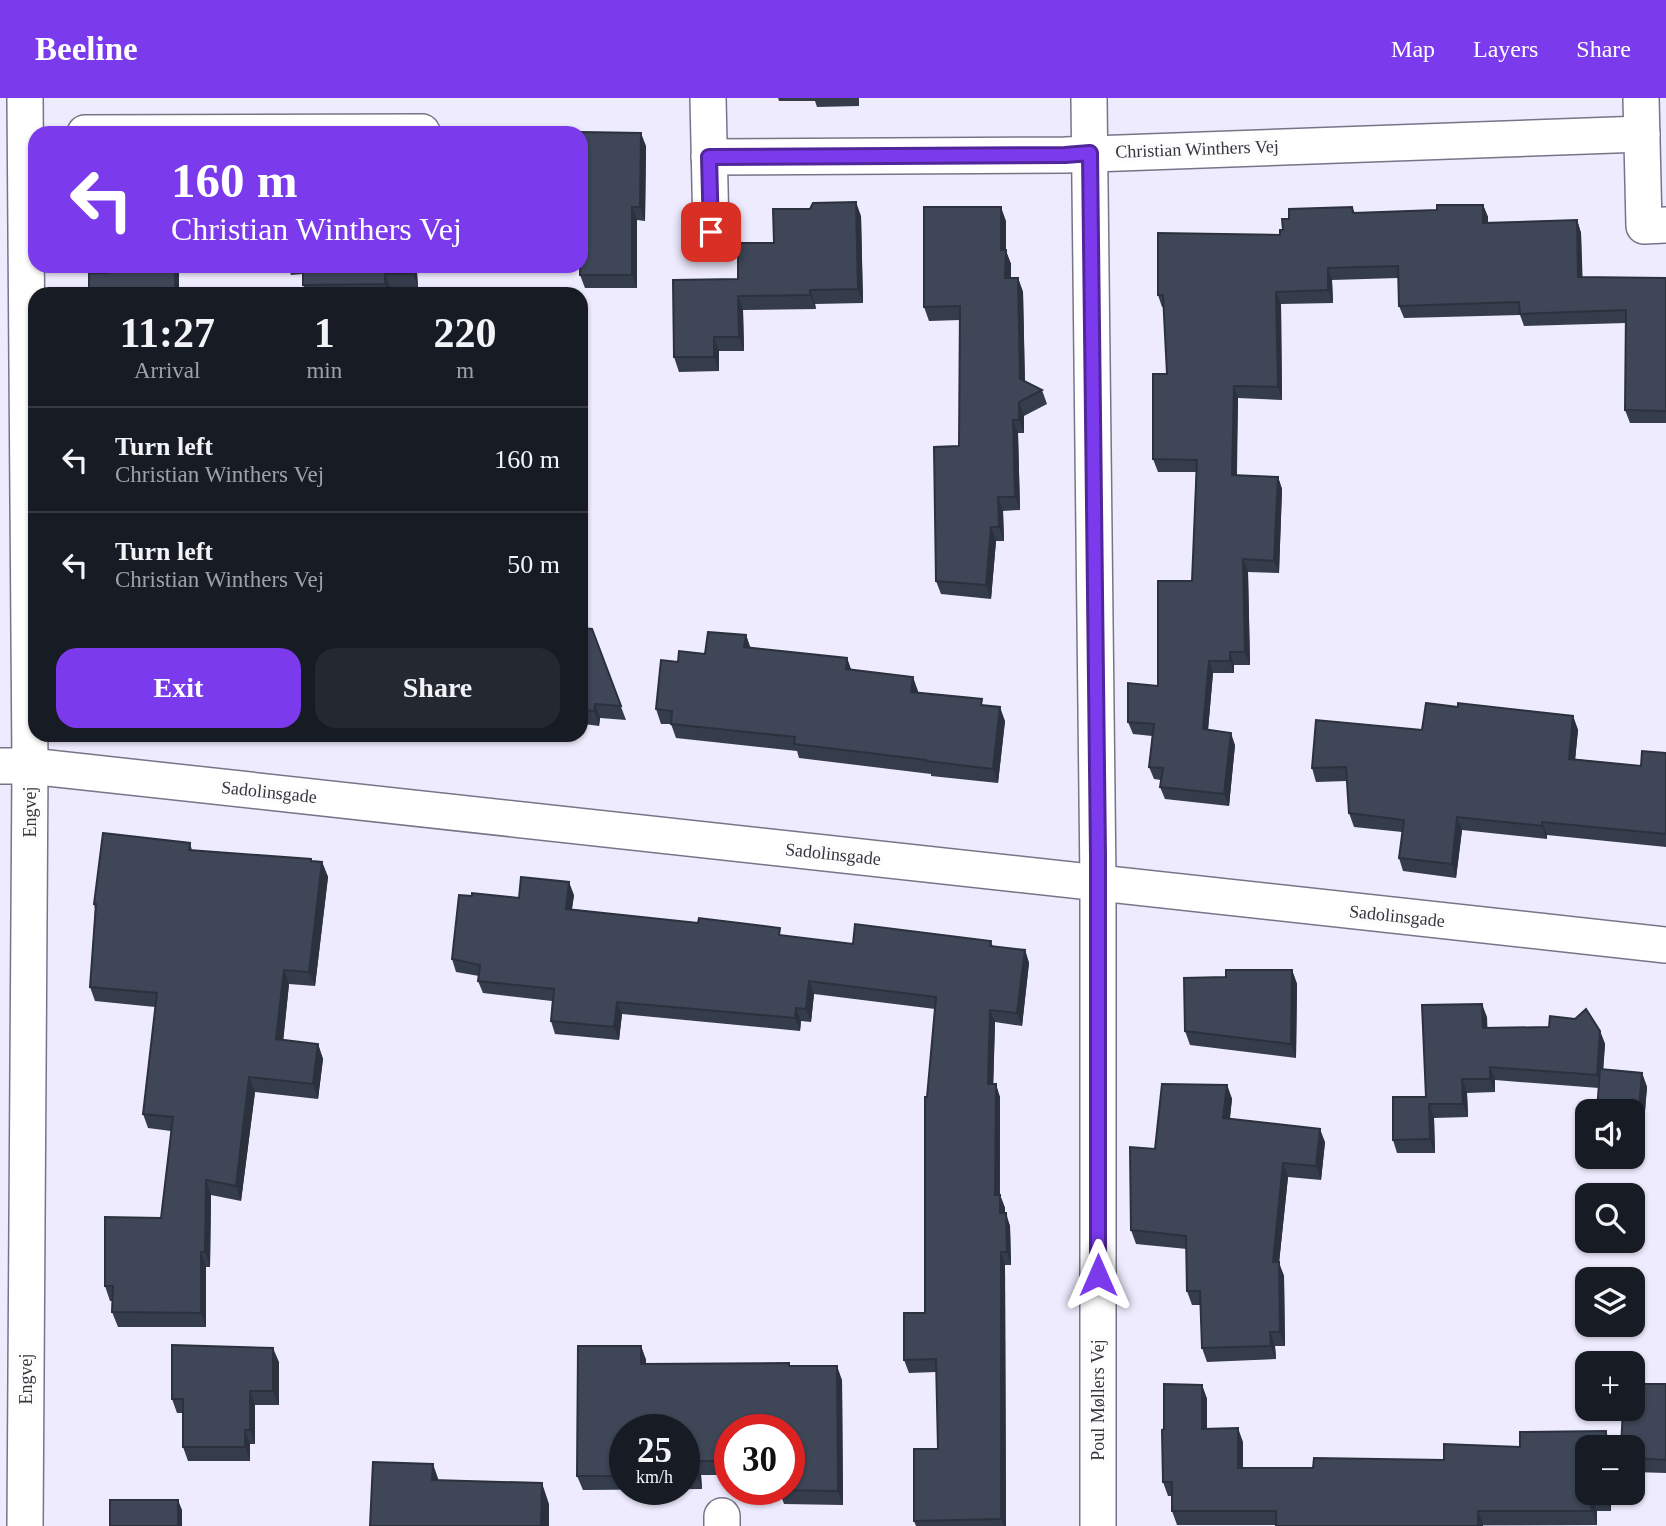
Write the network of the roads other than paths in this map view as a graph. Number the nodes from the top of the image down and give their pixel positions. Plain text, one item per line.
1 (25, 98) edge
2 (708, 98) edge
3 (1089, 98) edge
4 (1641, 98) edge
5 (29, 126) edge
6 (1642, 134) junction
7 (1090, 153) junction
8 (709, 157) junction
9 (28, 217) edge
10 (1666, 225) edge
11 (711, 232) dead end
12 (15, 766) edge
13 (1098, 883) junction
14 (1666, 945) edge
15 (26, 1526) edge
16 (1098, 1526) edge

1 - 5 street, Engvej
2 - 8 street
3 - 7 street, Poul Møllers Vej
4 - 6 street
6 - 7 street, Christian Winthers Vej
6 - 10 street
7 - 8 street, Christian Winthers Vej
7 - 13 street, Poul Møllers Vej
8 - 11 street
9 - 12 street, Engvej
12 - 13 street, Sadolinsgade
12 - 15 street, Engvej
13 - 14 street, Sadolinsgade
13 - 16 street, Poul Møllers Vej

